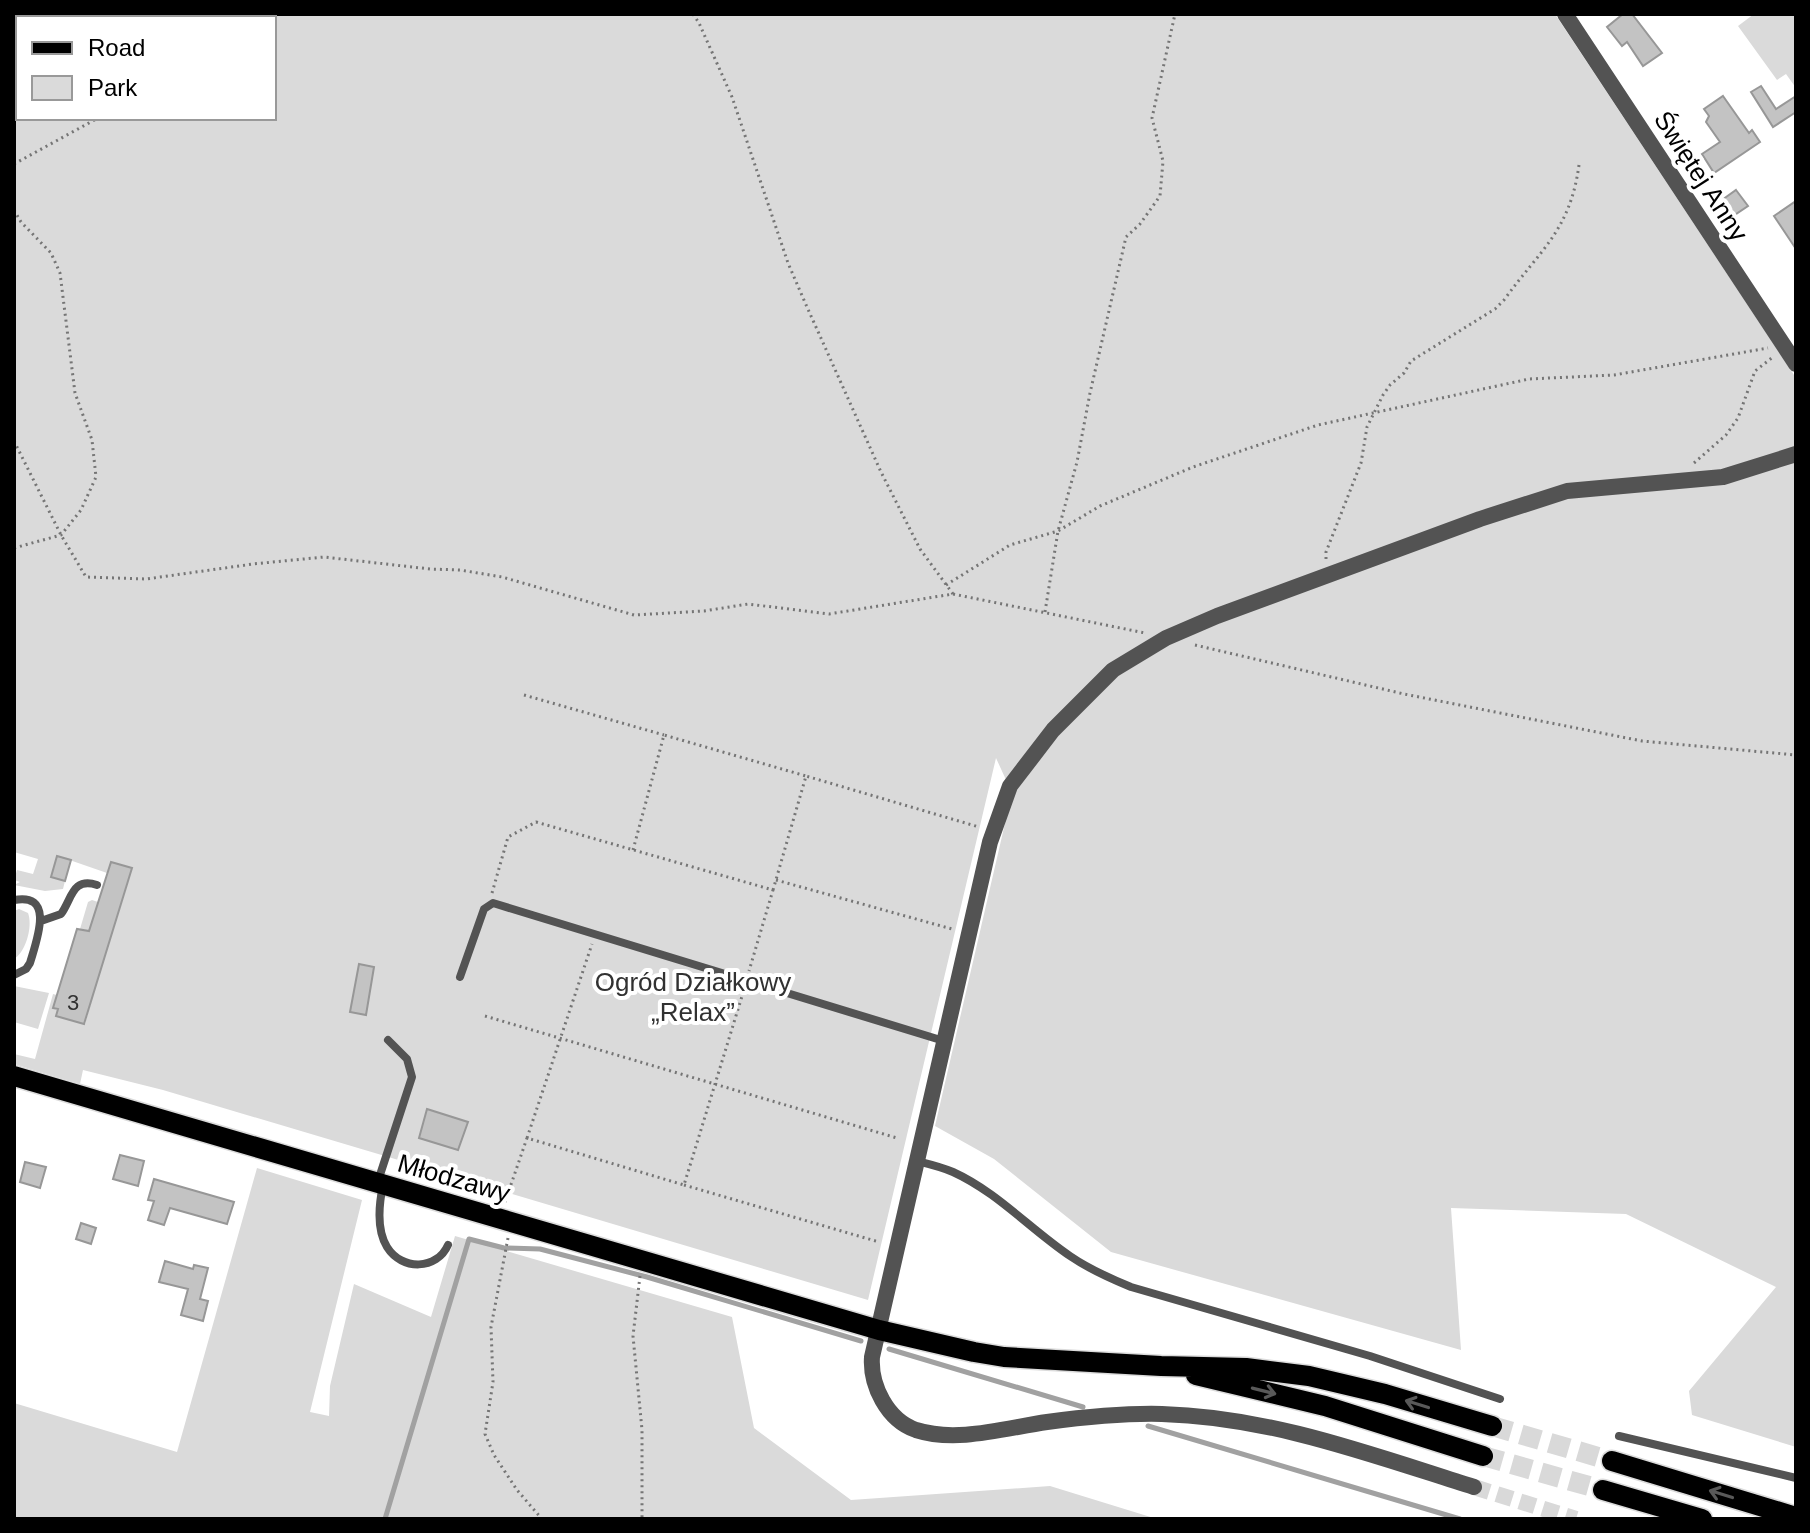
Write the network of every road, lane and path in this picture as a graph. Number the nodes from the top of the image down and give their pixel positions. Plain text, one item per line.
1 (693, 14) edge
2 (1175, 14) edge
3 (1565, 14) edge
4 (94, 120) edge
5 (14, 164) edge
6 (1579, 165) dead end
7 (14, 210) edge
8 (1784, 345) junction
9 (1796, 364) edge
10 (1373, 414) junction
11 (14, 441) edge
12 (1796, 454) edge
13 (1692, 480) junction
14 (1058, 531) junction
15 (61, 535) junction
16 (14, 548) edge
17 (1330, 574) junction
18 (946, 585) junction
19 (953, 594) junction
20 (1045, 612) junction
21 (1166, 638) junction
22 (1196, 645) dead end
23 (524, 695) dead end
24 (664, 735) junction
25 (1796, 755) edge
26 (806, 776) junction
27 (979, 827) dead end
28 (633, 850) junction
29 (776, 880) junction
30 (97, 885) dead end
31 (773, 890) junction
32 (14, 900) edge
33 (489, 904) junction
34 (41, 921) junction
35 (952, 929) dead end
36 (596, 935) junction
37 (14, 975) edge
38 (460, 977) dead end
39 (746, 981) junction
40 (485, 1016) dead end
41 (561, 1039) junction
42 (388, 1040) dead end
43 (944, 1041) junction
44 (14, 1076) edge
45 (715, 1085) junction
46 (527, 1138) junction
47 (897, 1138) dead end
48 (916, 1161) junction
49 (380, 1183) junction
50 (684, 1185) junction
51 (500, 1218) junction
52 (509, 1238) dead end
53 (879, 1242) dead end
54 (448, 1245) dead end
55 (641, 1261) junction
56 (879, 1330) junction
57 (1161, 1366) junction
58 (1500, 1399) dead end
59 (1492, 1426) tunnel mouth
60 (1619, 1436) dead end
61 (1483, 1456) tunnel mouth
62 (1612, 1461) tunnel mouth
63 (1796, 1478) edge
64 (1474, 1487) tunnel mouth
65 (1603, 1490) tunnel mouth
66 (1796, 1517) edge
67 (542, 1519) edge
68 (642, 1519) edge
69 (1702, 1519) edge

1 - 18 path
2 - 14 path
3 - 8 street, Świętej Anny
4 - 5 path
6 - 10 path
7 - 15 path
8 - 9 street, Świętej Anny
8 - 10 path
8 - 13 path
10 - 14 path
10 - 17 path
11 - 15 path
12 - 13 street
13 - 17 street
14 - 18 path
14 - 20 path
15 - 16 path
15 - 19 path
17 - 21 street
18 - 19 path
19 - 20 path
20 - 21 path
21 - 43 street
22 - 25 path
23 - 24 path
24 - 26 path
24 - 28 path
26 - 27 path
26 - 29 path
28 - 31 path
28 - 33 path
29 - 31 path
29 - 35 path
30 - 34 lane
31 - 39 path
32 - 34 lane
33 - 36 lane
33 - 38 lane
34 - 37 lane
36 - 39 lane
36 - 41 path
39 - 43 lane
39 - 45 path
40 - 41 path
41 - 45 path
41 - 46 path
42 - 49 lane
43 - 48 street
44 - 49 main road, Młodzawy
45 - 47 path
45 - 50 path
46 - 50 path
46 - 51 path
48 - 56 street
48 - 58 lane
49 - 51 main road, Młodzawy
49 - 54 lane
50 - 53 path
51 - 55 main road, Młodzawy
52 - 67 path
55 - 56 main road, Młodzawy
55 - 68 path
56 - 57 main road, Młodzawy
56 - 64 street
59 -> 57 main road
57 -> 61 main road
60 - 63 lane
66 -> 62 main road
65 - 69 main road

